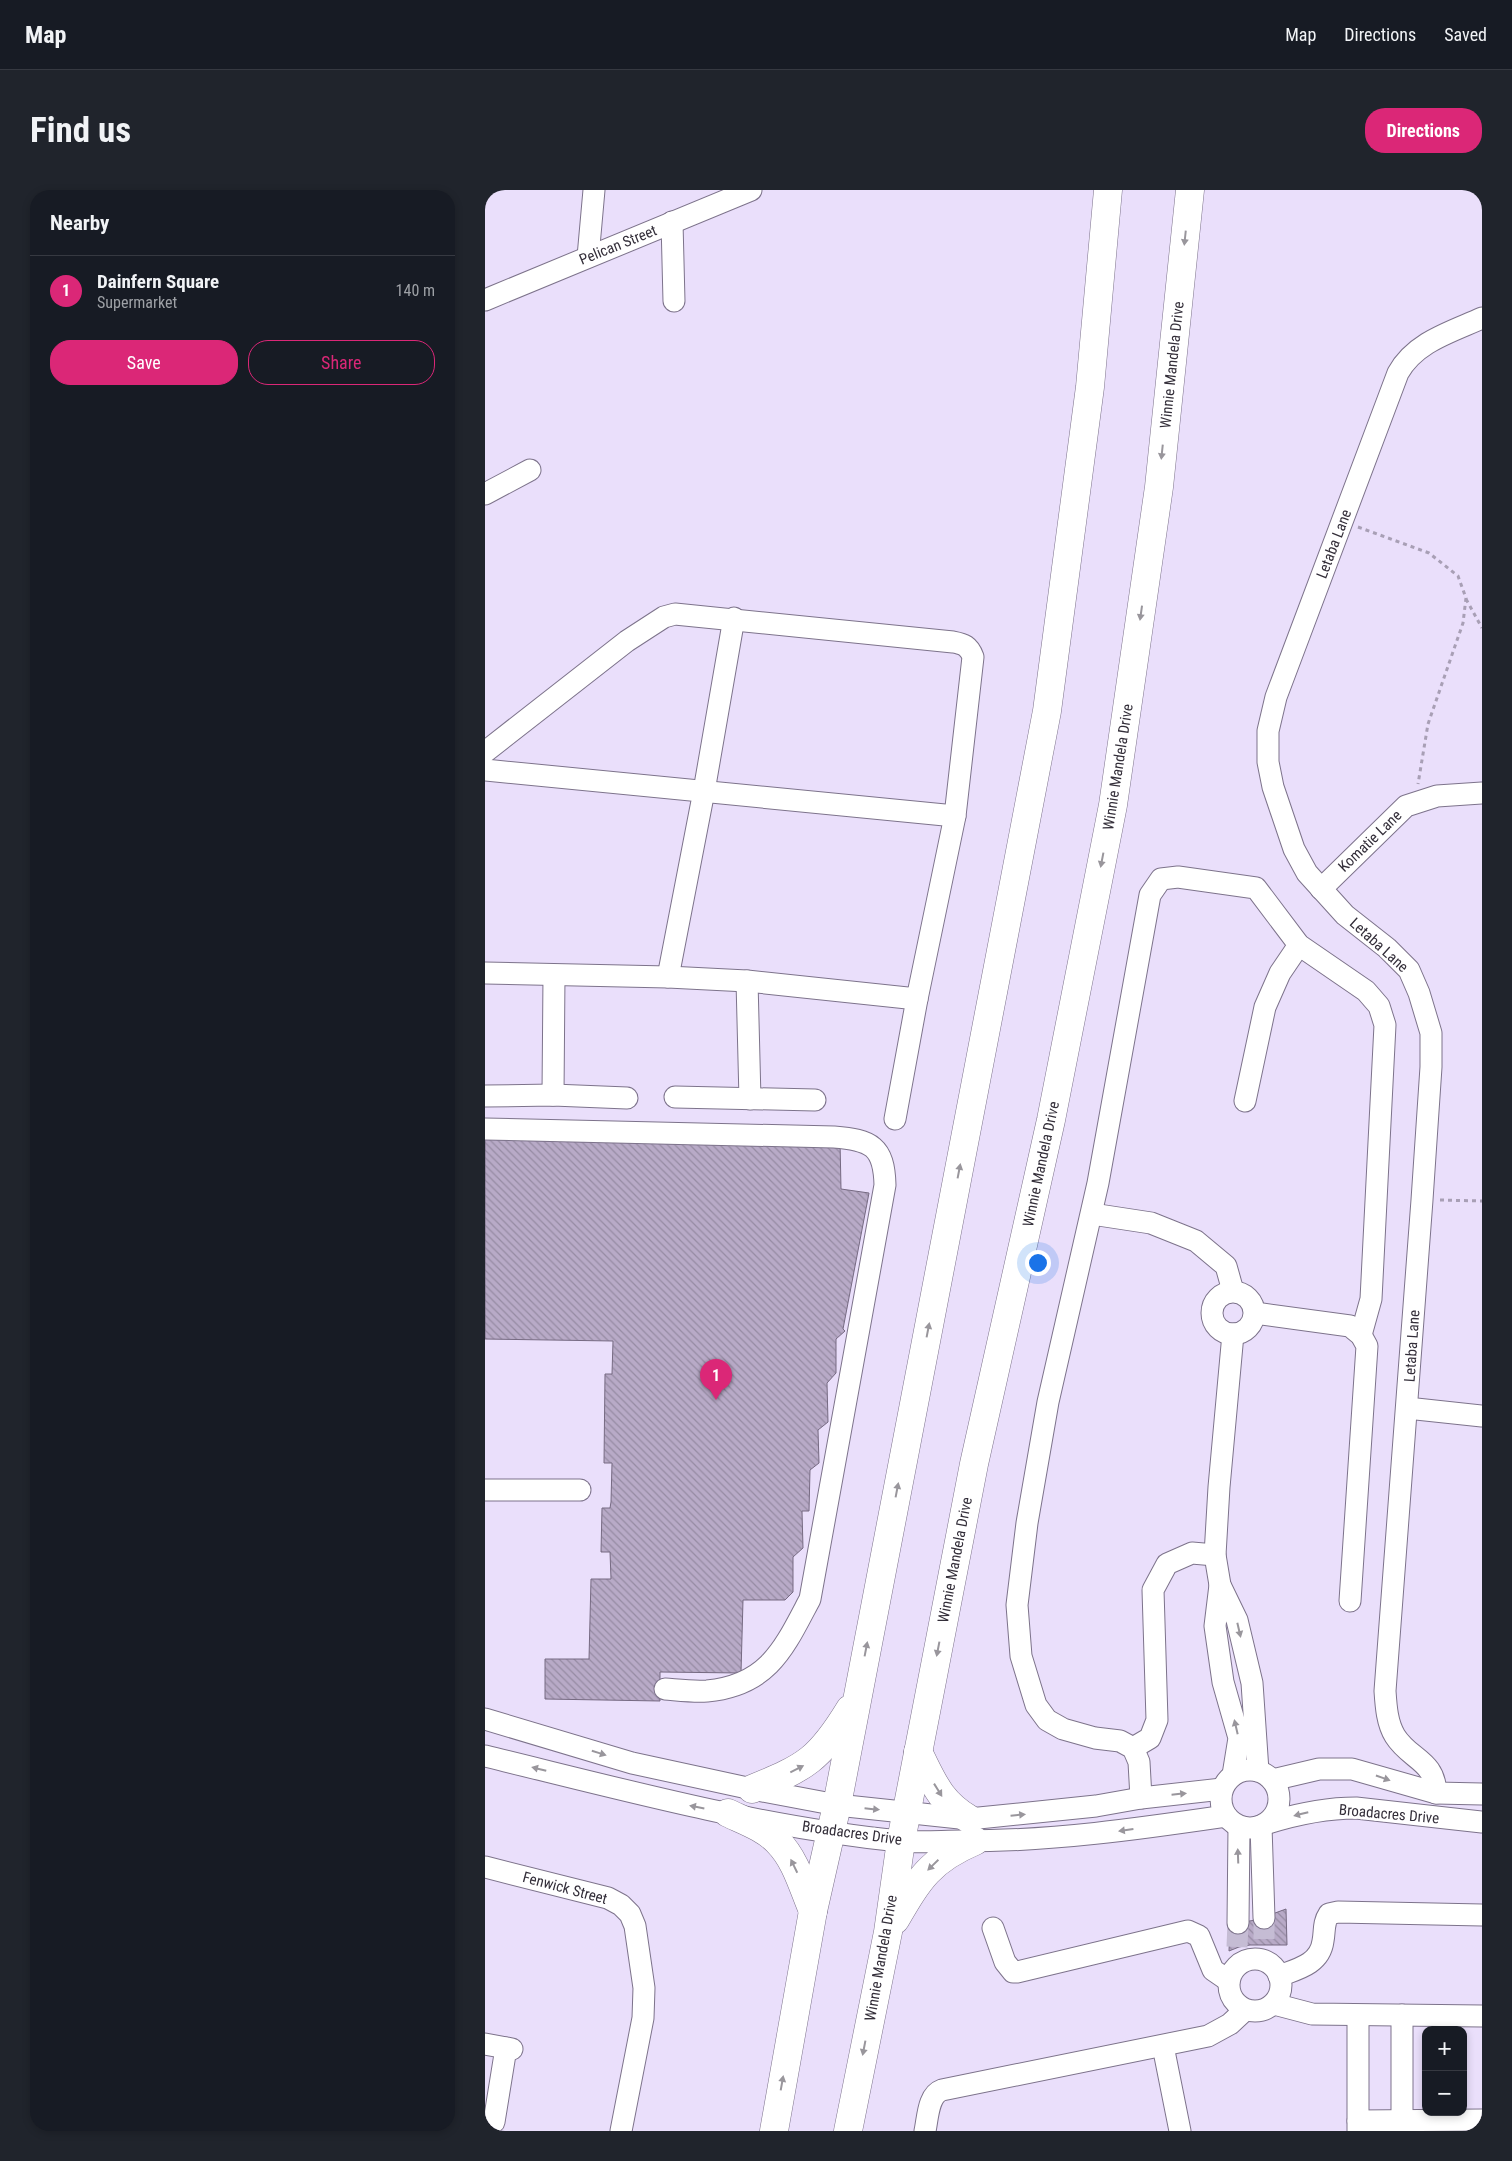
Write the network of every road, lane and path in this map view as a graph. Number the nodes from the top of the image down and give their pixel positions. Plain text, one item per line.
1 (594, 190) edge
2 (751, 190) edge
3 (1108, 190) edge
4 (1190, 190) edge
5 (672, 222) junction
6 (588, 257) junction
7 (485, 300) edge
8 (674, 301) dead end
9 (1482, 318) edge
10 (530, 470) dead end
11 (485, 494) edge
12 (1343, 522) junction
13 (1466, 598) junction
14 (734, 618) junction
15 (1482, 628) edge
16 (485, 752) edge
17 (485, 770) edge
18 (704, 791) junction
19 (1482, 793) edge
20 (1416, 802) junction
21 (955, 816) junction
22 (1321, 889) junction
23 (1299, 945) junction
24 (485, 973) edge
25 (554, 976) junction
26 (668, 977) junction
27 (747, 982) junction
28 (917, 999) junction
29 (553, 1095) junction
30 (485, 1096) edge
31 (675, 1097) dead end
32 (627, 1098) dead end
33 (750, 1099) junction
34 (815, 1100) dead end
35 (1245, 1101) dead end
36 (895, 1119) dead end
37 (485, 1129) edge
38 (1422, 1200) junction
39 (1482, 1201) edge
40 (1092, 1214) junction
41 (1233, 1292) junction
42 (1255, 1312) junction
43 (1233, 1334) junction
44 (1361, 1335) junction
45 (1407, 1408) junction
46 (1482, 1416) edge
47 (485, 1490) edge
48 (580, 1490) dead end
49 (1215, 1555) junction
50 (1220, 1585) junction
51 (1350, 1601) dead end
52 (665, 1689) dead end
53 (857, 1697) junction
54 (485, 1719) edge
55 (1133, 1748) junction
56 (918, 1752) junction
57 (485, 1756) edge
58 (1265, 1775) junction
59 (1228, 1782) junction
60 (752, 1788) junction
61 (1436, 1793) junction
62 (1482, 1794) edge
63 (1141, 1798) junction
64 (837, 1805) junction
65 (907, 1812) junction
66 (728, 1813) junction
67 (1233, 1821) junction
68 (1482, 1822) edge
69 (1265, 1824) junction
70 (972, 1830) junction
71 (831, 1831) junction
72 (901, 1841) junction
73 (485, 1867) edge
74 (1263, 1884) junction
75 (1240, 1886) junction
76 (813, 1911) junction
77 (1482, 1915) edge
78 (1264, 1918) tunnel mouth
79 (1238, 1923) tunnel mouth
80 (993, 1928) dead end
81 (887, 1932) junction
82 (1234, 1965) junction
83 (1279, 1976) junction
84 (1273, 2004) junction
85 (1245, 2010) junction
86 (1403, 2015) junction
87 (1358, 2016) junction
88 (1482, 2016) edge
89 (485, 2044) edge
90 (1163, 2046) junction
91 (1402, 2120) junction
92 (1482, 2120) edge
93 (494, 2122) dead end
94 (1358, 2126) edge
95 (621, 2131) edge
96 (774, 2131) edge
97 (848, 2131) edge
98 (925, 2131) edge
99 (1180, 2131) edge

1 - 6 street
2 - 5 street, Pelican Street
53 -> 3 main road
4 -> 56 main road, Winnie Mandela Drive
5 - 6 street, Pelican Street
5 - 8 street
6 - 7 street, Pelican Street
9 - 12 street, Letaba Lane
10 - 11 street
12 - 13 path
12 - 22 street, Letaba Lane
13 - 15 path
13 - 20 path
14 - 16 street
14 - 18 street
14 - 21 street
17 - 18 street
18 - 21 street
18 - 26 street
19 - 20 street, Komatie Lane
20 - 22 street, Komatie Lane
21 - 28 street
22 - 38 street, Letaba Lane
23 - 35 street
23 - 40 street
23 - 44 street
24 - 25 street
25 - 26 street
25 - 29 street
26 - 27 street
27 - 28 street
27 - 33 street
28 - 36 street
29 - 30 street
29 - 32 street
31 - 33 street
33 - 34 street
37 - 52 street
38 - 39 path
38 - 45 street, Letaba Lane
40 - 41 street
40 - 55 street
41 - 42 street
41 - 43 street
42 - 43 street
42 - 44 street
43 - 49 street
44 - 51 street
45 - 46 street
45 - 61 street, Letaba Lane
47 - 48 street
49 - 50 street
49 - 55 street
50 -> 58 street
59 -> 50 street
60 -> 53 main road
53 - 64 main road
54 -> 60 street, Broadacres Drive
55 - 63 street
56 - 65 main road, Winnie Mandela Drive
56 -> 70 main road
66 -> 57 street, Broadacres Drive
58 - 59 street
58 -> 61 street, Broadacres Drive
58 - 69 street
63 -> 59 street, Broadacres Drive
59 - 67 street
60 - 64 street, Broadacres Drive
61 - 62 street, Broadacres Drive
70 -> 63 street, Broadacres Drive
64 -> 65 street, Broadacres Drive
64 - 71 main road
65 - 70 street, Broadacres Drive
65 - 72 main road, Winnie Mandela Drive
66 - 71 street, Broadacres Drive
76 -> 66 main road
67 - 69 street
67 -> 70 street, Broadacres Drive
75 -> 67 street
68 -> 69 street, Broadacres Drive
69 - 74 street
70 - 72 street, Broadacres Drive
70 -> 81 main road
71 - 72 street, Broadacres Drive
71 - 76 main road
72 - 81 main road, Winnie Mandela Drive
73 - 95 street, Fenwick Street
74 - 75 street
74 - 78 street
75 - 79 street
96 -> 76 main road
77 - 83 street
80 - 82 street
81 -> 97 main road, Winnie Mandela Drive
82 - 83 street
82 - 85 street
83 - 84 street
84 - 85 street
84 - 87 street
85 - 90 street
86 - 87 street
86 - 88 street
86 - 91 street
87 - 94 street
89 - 93 street
90 - 98 street
90 - 99 street
91 - 92 street
91 - 94 street

